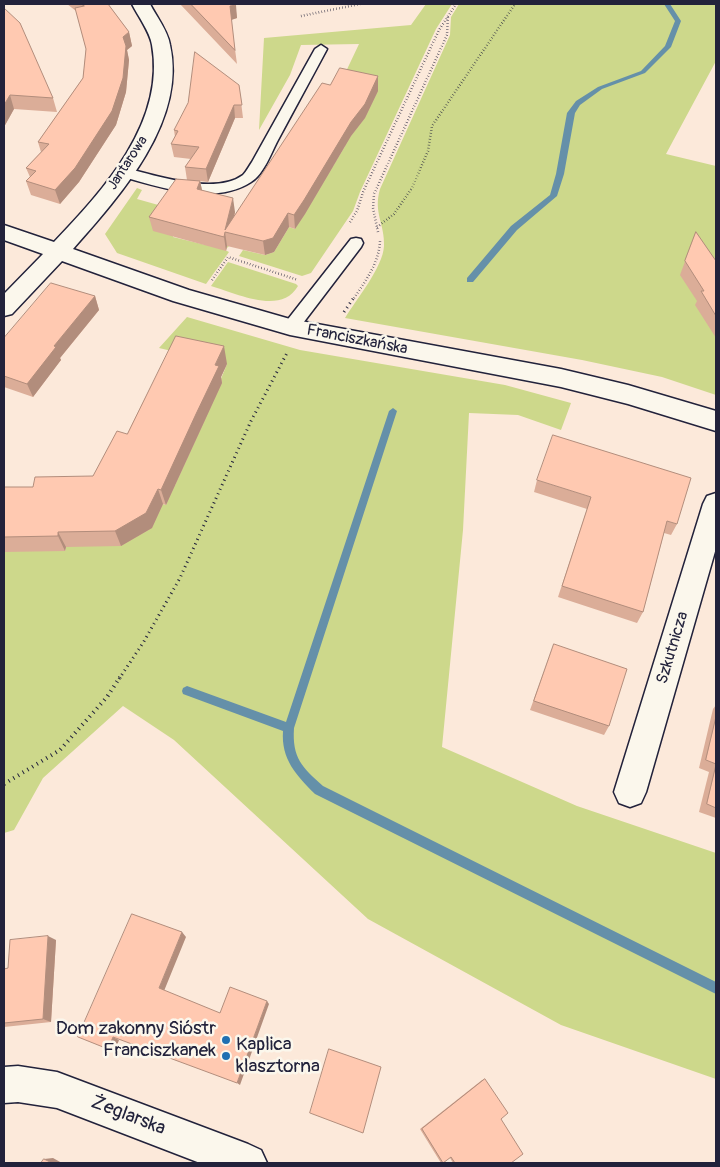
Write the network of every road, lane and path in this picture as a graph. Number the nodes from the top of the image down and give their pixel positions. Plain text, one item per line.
1 (141, 4) edge
2 (360, 4) edge
3 (456, 4) edge
4 (516, 4) edge
5 (448, 15) junction
6 (301, 16) dead end
7 (322, 49) dead end
8 (125, 173) junction
9 (349, 223) dead end
10 (377, 227) junction
11 (4, 232) edge
12 (356, 243) joint
13 (58, 252) junction
14 (299, 280) dead end
15 (208, 285) dead end
16 (4, 308) edge
17 (296, 328) junction
18 (331, 336) junction
19 (716, 421) edge
20 (716, 504) edge
21 (4, 784) edge
22 (630, 792) dead end
23 (4, 1085) edge
24 (248, 1163) edge

1 - 8 street, Jantarowa
2 - 6 path
3 - 5 path
4 - 10 path
5 - 9 path
5 - 10 path
7 - 8 lane
8 - 13 street, Jantarowa
10 - 12 path
10 - 18 path
11 - 13 street, Franciszkańska
12 - 17 lane
13 - 16 street, Jantarowa
13 - 17 street, Franciszkańska
14 - 15 path
17 - 18 street, Franciszkańska
17 - 21 path
18 - 19 street, Franciszkańska
20 - 22 street, Szkutnicza
23 - 24 street, Żeglarska

